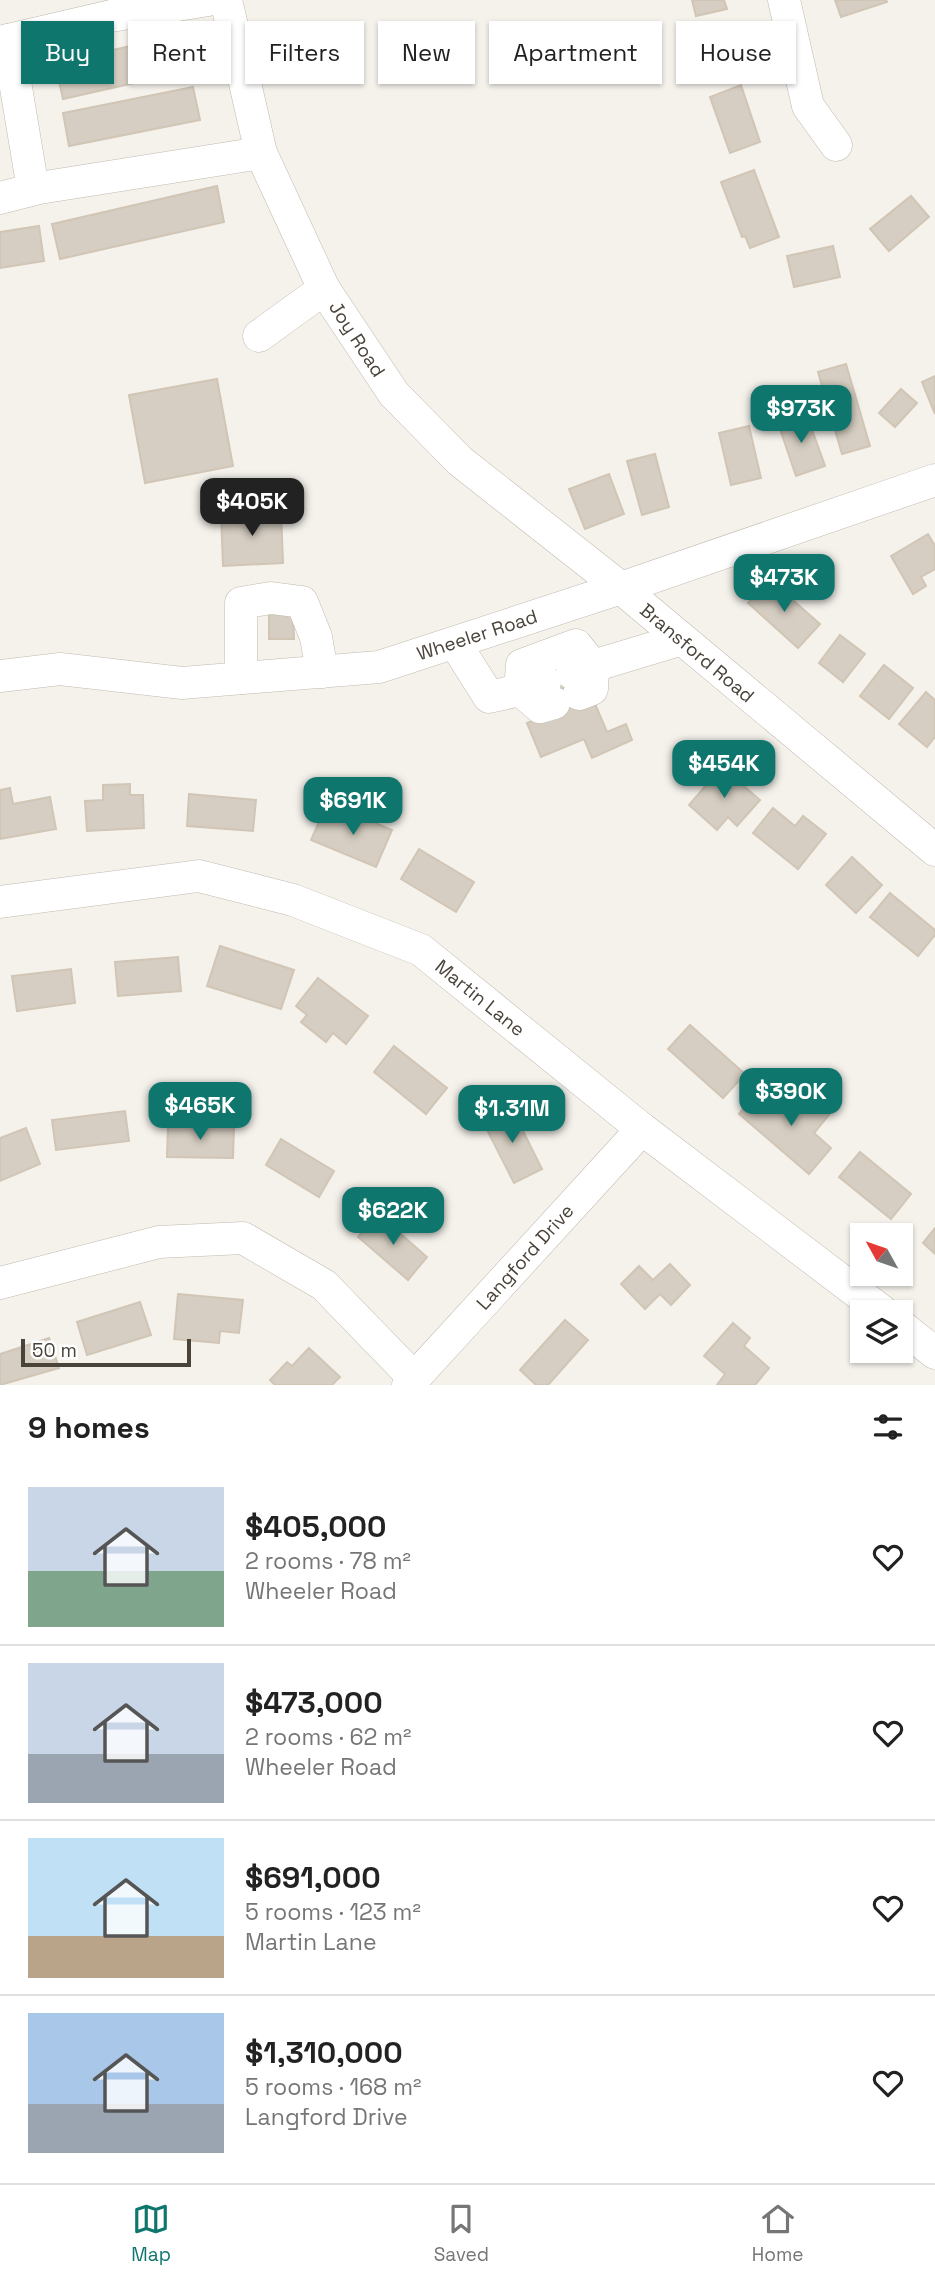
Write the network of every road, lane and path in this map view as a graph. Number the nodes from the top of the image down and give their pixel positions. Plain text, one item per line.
1 (208, 0) edge
2 (226, 0) edge
3 (784, 0) edge
4 (4, 41) edge
5 (836, 145) dead end
6 (261, 153) junction
7 (33, 189) junction
8 (0, 198) edge
9 (324, 289) junction
10 (259, 336) dead end
11 (935, 480) edge
12 (621, 589) junction
13 (568, 606) junction
14 (679, 639) junction
15 (454, 643) junction
16 (321, 672) junction
17 (0, 676) edge
18 (240, 678) junction
19 (566, 682) junction
20 (935, 850) edge
21 (0, 902) edge
22 (642, 1129) junction
23 (0, 1283) edge
24 (867, 1300) edge
25 (913, 1336) edge
26 (935, 1353) edge
27 (411, 1382) edge

1 - 4 street
2 - 6 street, Joy Road
3 - 5 street
4 - 7 street
6 - 7 street
6 - 9 street, Joy Road
7 - 8 street
9 - 10 street
9 - 12 street, Joy Road
11 - 12 street, Wheeler Road
12 - 13 street, Wheeler Road
12 - 14 street, Bransford Road
13 - 15 street, Wheeler Road
13 - 19 street
14 - 19 street
14 - 20 street, Bransford Road
15 - 16 street, Wheeler Road
15 - 19 street
16 - 18 street, Wheeler Road
16 - 18 street
17 - 18 street, Wheeler Road
21 - 22 street, Martin Lane
22 - 24 street, Martin Lane
22 - 27 street, Langford Drive
23 - 27 street
25 - 26 street

